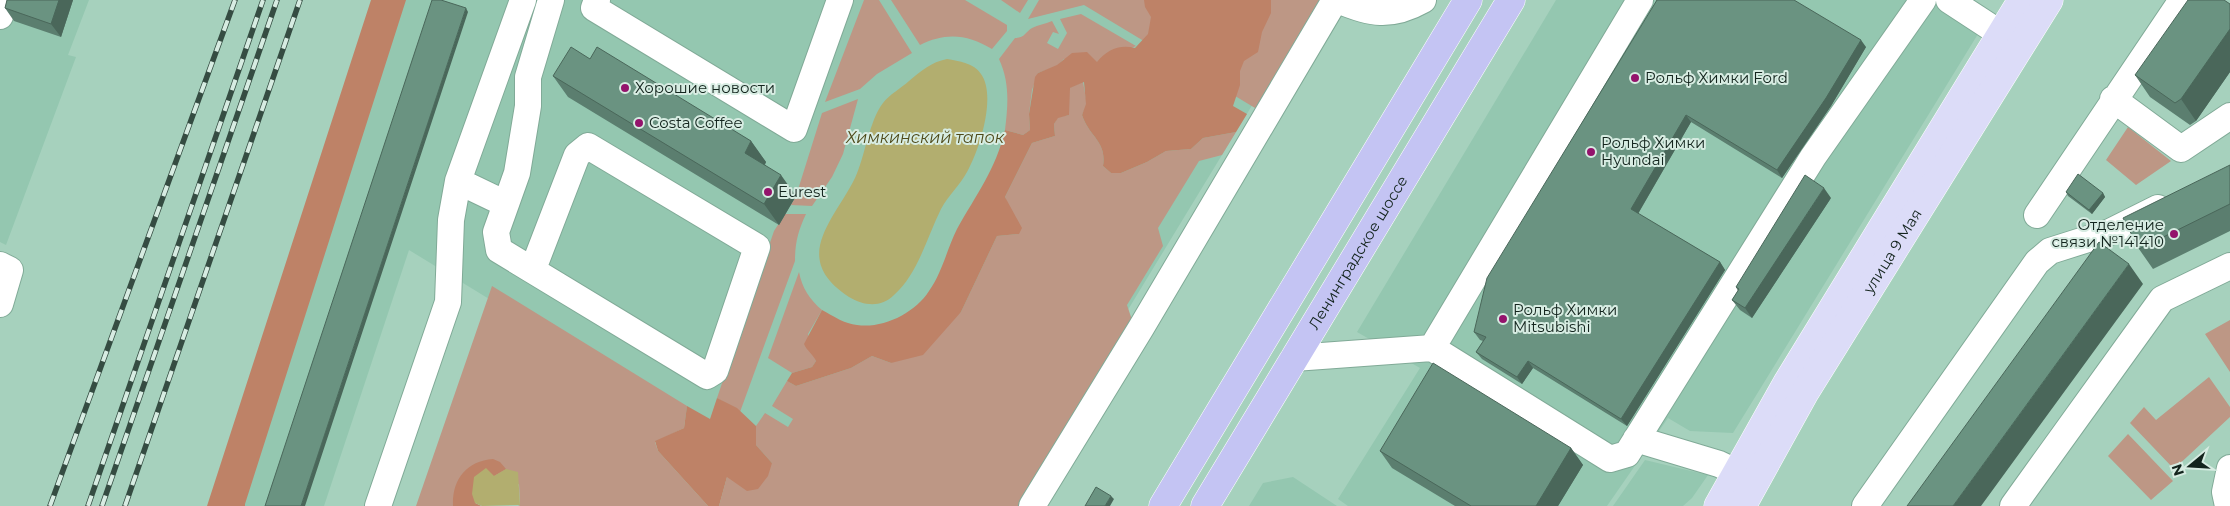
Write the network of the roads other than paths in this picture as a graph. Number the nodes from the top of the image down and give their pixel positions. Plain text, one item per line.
1 (5, 0) edge
2 (523, 0) edge
3 (551, 0) edge
4 (597, 0) edge
5 (840, 0) edge
6 (1336, 0) edge
7 (1423, 0) edge
8 (1468, 0) edge
9 (1511, 0) edge
10 (1640, 0) edge
11 (1923, 0) edge
12 (1949, 0) edge
13 (2022, 0) edge
14 (2048, 0) edge
15 (2182, 0) edge
16 (0, 16) edge
17 (2001, 34) junction
18 (2114, 99) junction
19 (2230, 116) edge
20 (458, 181) junction
21 (2178, 198) edge
22 (506, 204) junction
23 (2037, 215) dead end
24 (451, 220) junction
25 (0, 265) edge
26 (2230, 266) edge
27 (533, 269) junction
28 (0, 304) edge
29 (1432, 348) junction
30 (1294, 358) junction
31 (1636, 439) junction
32 (2230, 468) edge
33 (1736, 472) junction
34 (378, 506) edge
35 (392, 506) edge
36 (1032, 506) edge
37 (1163, 506) edge
38 (1205, 506) edge
39 (1718, 506) edge
40 (1742, 506) edge
41 (1865, 506) edge
42 (2013, 506) edge
43 (2228, 506) edge

1 - 16 street
2 - 20 street
3 - 22 street
4 - 5 street
6 - 7 street
6 - 36 street
8 - 37 highway
9 - 30 highway, Ленинградское шоссе
10 - 29 street
11 - 31 street
12 - 17 street
13 - 17 main road, улица 9 Мая
14 - 40 main road, улица 9 Мая
15 - 18 street
17 - 33 main road, улица 9 Мая
18 - 19 street
18 - 23 street
20 - 22 street
20 - 24 street
21 - 41 street
22 - 27 street
24 - 34 street
24 - 35 street
25 - 28 street
26 - 42 street
27 - 27 street
29 - 30 street
29 - 31 street
30 - 38 highway, Ленинградское шоссе
31 - 33 street
32 - 43 street
33 - 39 main road, улица 9 Мая

